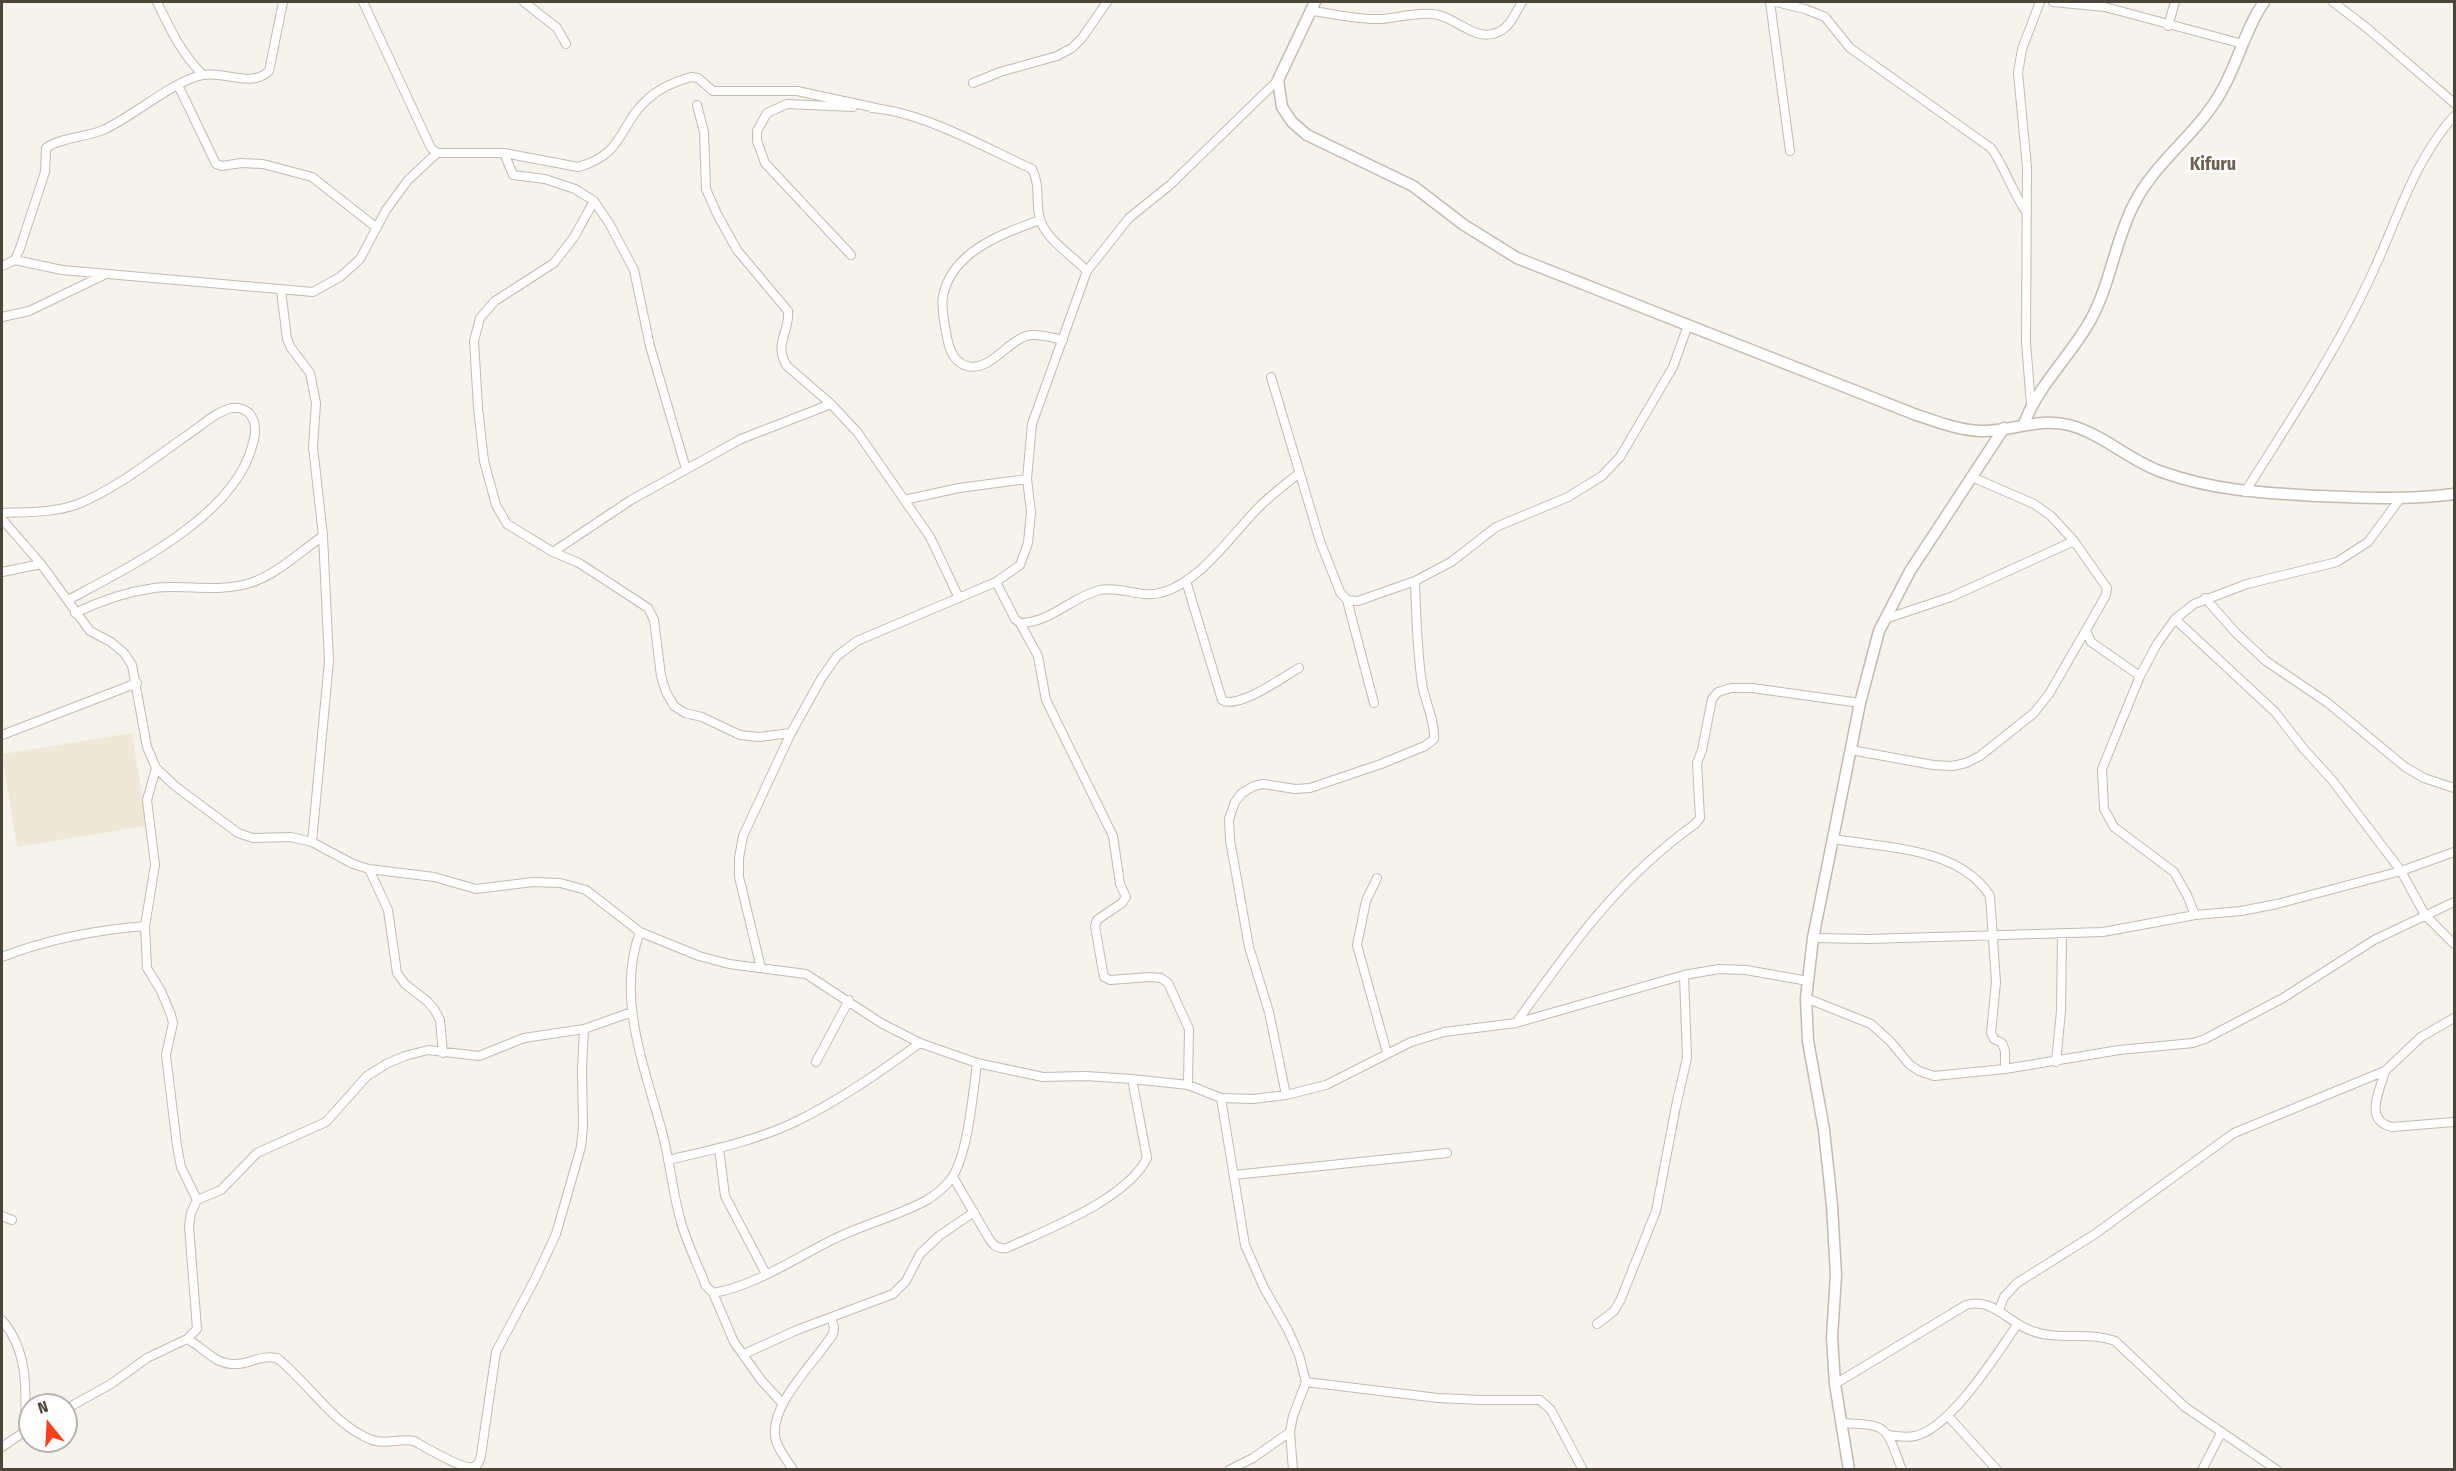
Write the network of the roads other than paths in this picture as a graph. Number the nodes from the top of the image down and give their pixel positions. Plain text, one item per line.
1 (157, 2) edge
2 (283, 2) edge
3 (363, 2) edge
4 (524, 2) edge
5 (1107, 2) edge
6 (1522, 2) edge
7 (1770, 2) edge
8 (1776, 2) edge
9 (2040, 2) edge
10 (2053, 2) edge
11 (2175, 2) edge
12 (2264, 2) edge
13 (2333, 2) edge
14 (1314, 6) edge
15 (2168, 26) junction
16 (566, 44) dead end
17 (2243, 44) junction
18 (203, 75) junction
19 (1278, 80) junction
20 (973, 83) dead end
21 (178, 85) junction
22 (2454, 103) edge
23 (696, 105) dead end
24 (876, 108) junction
25 (2454, 116) edge
26 (1790, 151) dead end
27 (437, 153) junction
28 (504, 153) junction
29 (594, 201) junction
30 (2027, 214) junction
31 (1040, 220) junction
32 (377, 228) junction
33 (851, 255) dead end
34 (15, 260) junction
35 (2, 266) edge
36 (1087, 271) junction
37 (105, 275) junction
38 (281, 290) junction
39 (2, 317) edge
40 (1688, 325) junction
41 (1063, 340) junction
42 (1271, 376) dead end
43 (831, 404) junction
44 (2031, 404) junction
45 (2024, 424) junction
46 (2004, 428) junction
47 (686, 469) junction
48 (1299, 473) junction
49 (1972, 477) junction
50 (1027, 479) junction
51 (2245, 492) junction
52 (2454, 494) edge
53 (2400, 499) junction
54 (903, 500) junction
55 (2, 513) edge
56 (2, 519) edge
57 (323, 536) junction
58 (2074, 541) junction
59 (553, 552) junction
60 (41, 564) junction
61 (2, 572) edge
62 (1186, 581) junction
63 (1415, 581) junction
64 (996, 582) junction
65 (959, 598) junction
66 (2205, 598) junction
67 (68, 600) junction
68 (1347, 600) junction
69 (75, 613) junction
70 (1885, 619) junction
71 (2175, 619) junction
72 (1020, 623) junction
73 (2086, 630) junction
74 (1299, 668) dead end
75 (2140, 676) junction
76 (137, 683) junction
77 (1860, 702) junction
78 (1374, 703) dead end
79 (791, 733) junction
80 (2, 735) edge
81 (1851, 750) junction
82 (156, 768) junction
83 (2454, 788) edge
84 (1834, 839) junction
85 (312, 842) junction
86 (2454, 852) edge
87 (369, 869) junction
88 (2401, 871) junction
89 (1377, 878) dead end
90 (2454, 902) edge
91 (2195, 915) junction
92 (2425, 915) junction
93 (145, 926) junction
94 (640, 932) junction
95 (2062, 934) junction
96 (1992, 935) junction
97 (1813, 938) junction
98 (2454, 944) edge
99 (2, 957) edge
100 (761, 968) junction
101 (1684, 975) junction
102 (1808, 981) junction
103 (1806, 998) junction
104 (849, 1000) junction
105 (632, 1012) junction
106 (2454, 1018) edge
107 (1516, 1023) junction
108 (584, 1029) junction
109 (920, 1043) junction
110 (443, 1053) junction
111 (1387, 1053) junction
112 (816, 1062) dead end
113 (2056, 1062) junction
114 (977, 1063) junction
115 (2005, 1069) junction
116 (2385, 1071) junction
117 (1132, 1079) junction
118 (1188, 1086) junction
119 (1286, 1095) junction
120 (1221, 1098) junction
121 (2454, 1122) edge
122 (719, 1149) junction
123 (1448, 1153) dead end
124 (668, 1160) junction
125 (1234, 1175) junction
126 (953, 1176) junction
127 (196, 1200) junction
128 (974, 1212) junction
129 (2, 1216) edge
130 (12, 1220) dead end
131 (766, 1274) junction
132 (713, 1293) junction
133 (1999, 1310) junction
134 (831, 1317) junction
135 (2, 1320) edge
136 (1597, 1324) dead end
137 (2017, 1325) junction
138 (187, 1339) junction
139 (744, 1354) junction
140 (1306, 1382) junction
141 (1835, 1384) junction
142 (26, 1393) edge
143 (78, 1402) edge
144 (783, 1404) junction
145 (1948, 1416) junction
146 (1841, 1423) junction
147 (1290, 1432) junction
148 (2221, 1433) junction
149 (18, 1435) edge
150 (1888, 1435) junction
151 (2, 1447) edge
152 (793, 1470) edge
153 (1229, 1470) edge
154 (1293, 1470) edge
155 (1583, 1470) edge
156 (1849, 1470) edge
157 (1902, 1470) edge
158 (1997, 1470) edge
159 (2202, 1470) edge
160 (2277, 1470) edge

1 - 18 street
2 - 18 street
3 - 27 street
4 - 16 street
5 - 20 street
6 - 14 street
7 - 26 street
8 - 30 street
9 - 30 street
10 - 15 street
11 - 15 street
12 - 17 street
13 - 22 street
14 - 19 street
15 - 17 street
17 - 44 street
18 - 21 street
19 - 36 street
19 - 40 street
21 - 32 street
21 - 34 street
23 - 43 street
24 - 28 street
24 - 31 street
24 - 33 street
25 - 51 street
27 - 28 street
27 - 32 street
28 - 29 street
29 - 47 street
29 - 59 street
30 - 44 street
31 - 36 street
31 - 41 street
32 - 38 street
34 - 35 street
34 - 37 street
36 - 41 street
37 - 38 street
37 - 39 street
38 - 57 street
40 - 46 street
40 - 63 street
41 - 50 street
42 - 48 street
43 - 47 street
43 - 54 street
44 - 45 street
45 - 46 street
45 - 51 street
46 - 49 street
47 - 59 street
48 - 62 street
48 - 68 street
49 - 58 street
49 - 70 street
50 - 54 street
50 - 64 street
51 - 53 street
52 - 53 street
53 - 66 street
54 - 65 street
55 - 67 street
56 - 60 street
57 - 69 street
57 - 85 street
58 - 70 street
58 - 73 street
59 - 79 street
60 - 61 street
60 - 67 street
62 - 72 street
62 - 74 street
63 - 68 street
63 - 119 street
64 - 65 street
64 - 72 street
65 - 79 street
66 - 71 street
66 - 83 street
67 - 69 street
68 - 78 street
69 - 76 street
70 - 77 street
71 - 75 street
71 - 88 street
72 - 118 street
73 - 75 street
73 - 81 street
75 - 91 street
76 - 80 street
76 - 82 street
77 - 81 street
77 - 107 street
79 - 100 street
81 - 84 street
82 - 85 street
82 - 93 street
84 - 96 street
84 - 97 street
85 - 87 street
86 - 88 street
87 - 94 street
87 - 110 street
88 - 91 street
88 - 92 street
89 - 111 street
90 - 92 street
91 - 95 street
92 - 98 street
92 - 113 street
93 - 99 street
93 - 127 street
94 - 100 street
94 - 105 street
95 - 96 street
95 - 113 street
96 - 97 street
96 - 115 street
97 - 102 street
100 - 104 street
101 - 102 street
101 - 107 street
101 - 136 street
102 - 103 street
103 - 115 street
103 - 141 street
104 - 109 street
104 - 112 street
105 - 108 street
105 - 124 street
106 - 116 street
107 - 111 street
108 - 110 street
108 - 138 street
109 - 114 street
109 - 122 street
110 - 127 street
111 - 119 street
113 - 115 street
114 - 117 street
114 - 126 street
116 - 121 street
116 - 133 street
117 - 118 street
117 - 128 street
118 - 120 street
119 - 120 street
120 - 125 street
122 - 124 street
122 - 131 street
123 - 125 street
124 - 132 street
125 - 140 street
126 - 128 street
126 - 131 street
127 - 138 street
128 - 134 street
129 - 130 street
131 - 132 street
132 - 139 street
133 - 137 street
133 - 141 street
134 - 139 street
134 - 144 street
135 - 142 street
137 - 145 street
137 - 148 street
138 - 143 street
139 - 144 street
140 - 147 street
140 - 155 street
141 - 146 street
144 - 152 street
145 - 150 street
145 - 158 street
146 - 150 street
146 - 156 street
147 - 153 street
147 - 154 street
148 - 159 street
148 - 160 street
149 - 151 street
150 - 157 street

